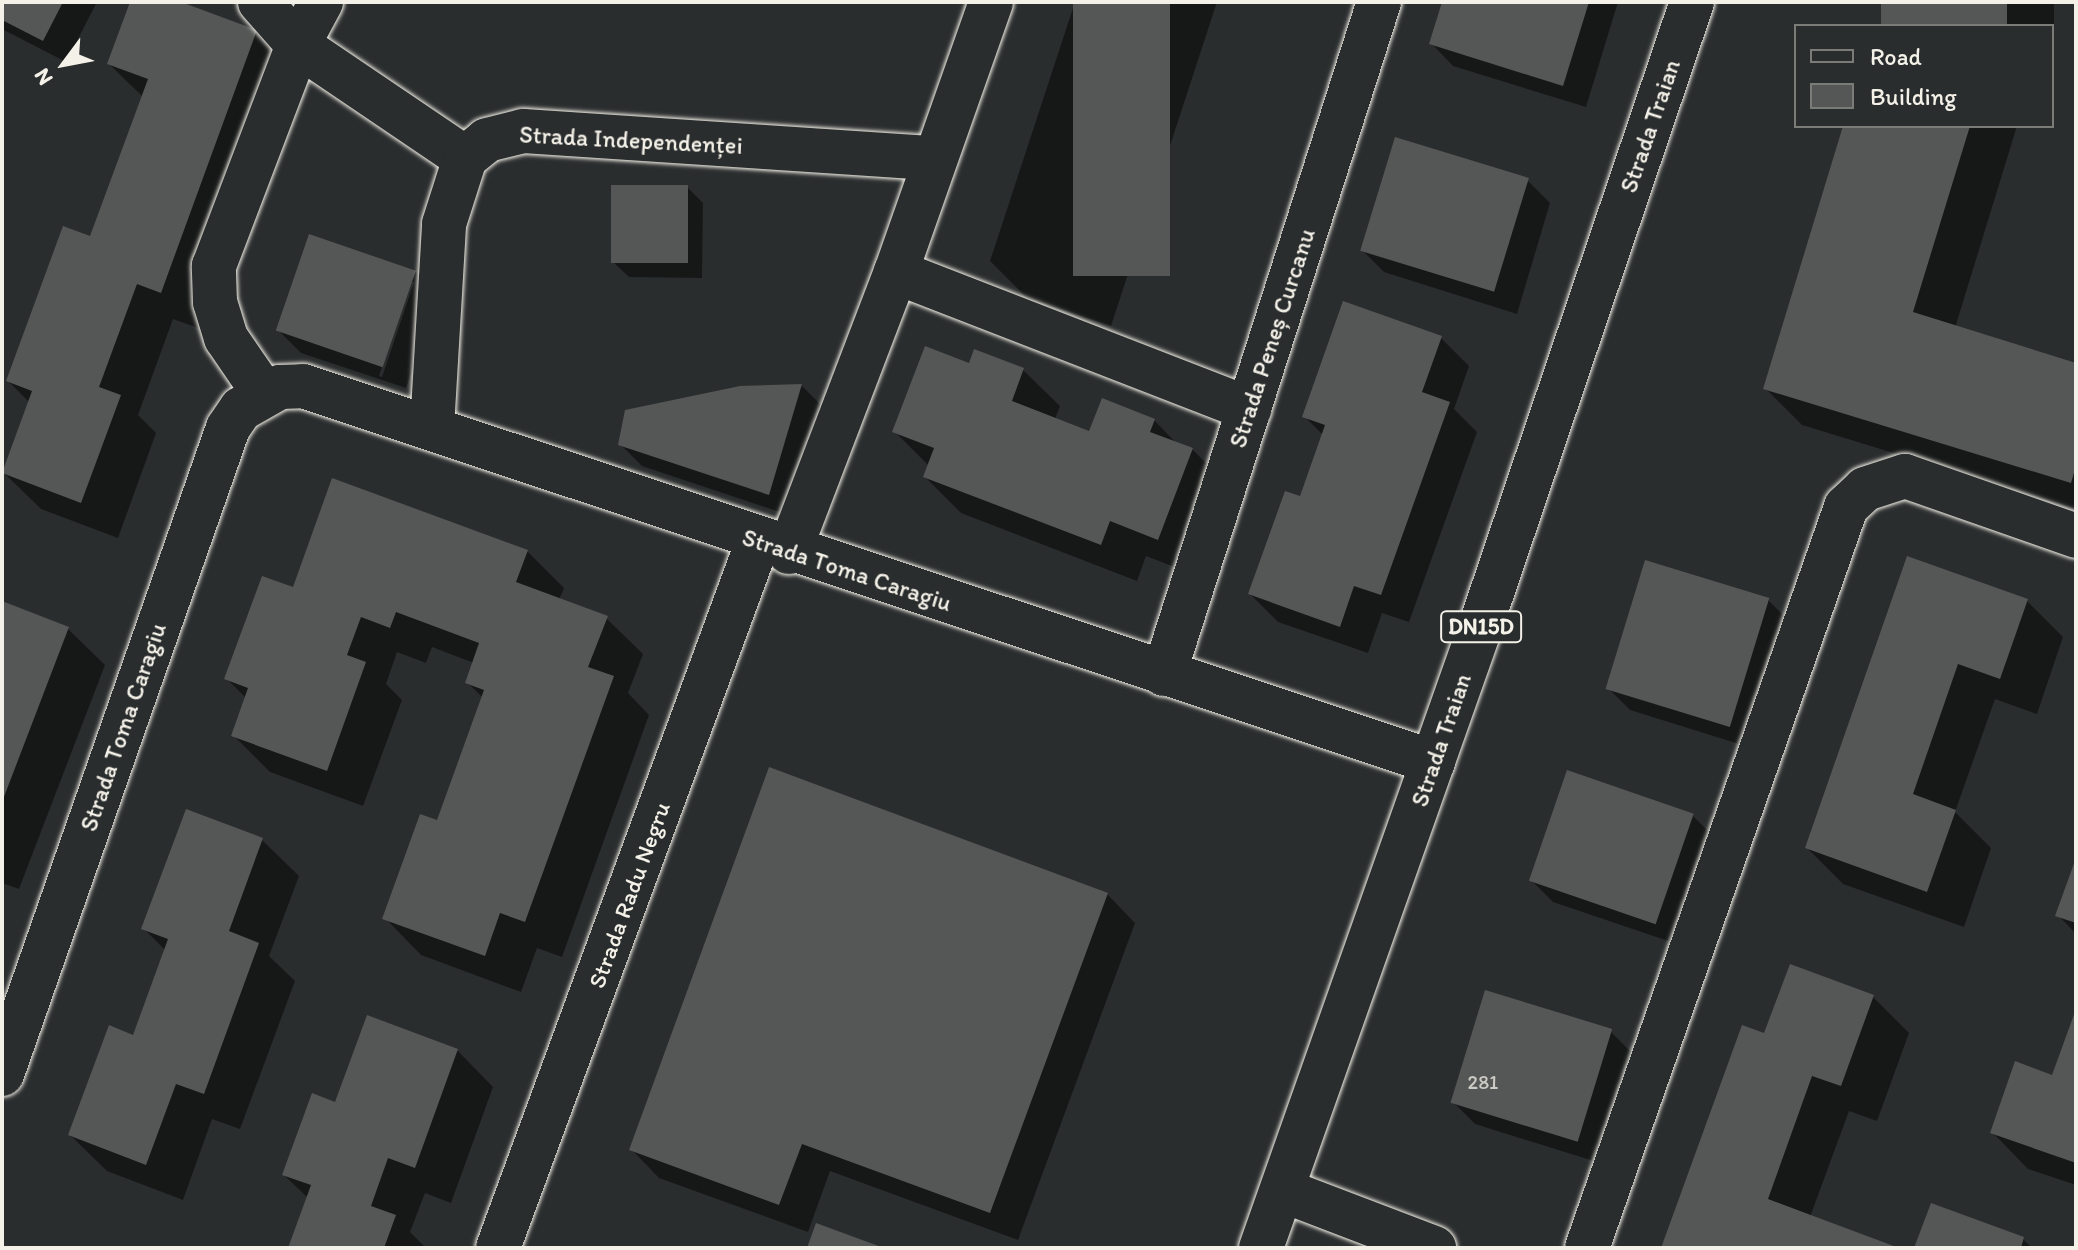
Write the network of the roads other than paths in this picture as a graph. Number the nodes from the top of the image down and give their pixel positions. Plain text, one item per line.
1 (260, 2) edge
2 (321, 2) edge
3 (991, 2) edge
4 (1379, 2) edge
5 (1692, 2) edge
6 (298, 45) junction
7 (465, 158) junction
8 (934, 158) junction
9 (896, 272) junction
10 (263, 392) junction
11 (1249, 409) junction
12 (432, 428) junction
13 (2076, 536) edge
14 (773, 546) junction
15 (1164, 674) junction
16 (1433, 762) junction
17 (2, 1074) edge
18 (1282, 1190) junction
19 (498, 1248) edge
20 (1261, 1248) edge
21 (1434, 1248) edge
22 (1587, 1248) edge

1 - 6 street
2 - 6 street
3 - 8 street
4 - 11 street, Strada Peneș Curcanu
5 - 16 street, Strada Traian / DN15D
6 - 7 street
6 - 10 street
7 - 8 street, Strada Independenței
7 - 12 street
8 - 9 street
9 - 11 street
9 - 14 street
10 - 12 street, Strada Toma Caragiu
10 - 17 street, Strada Toma Caragiu
11 - 15 street, Strada Peneș Curcanu
12 - 14 street, Strada Toma Caragiu
13 - 22 street
14 - 15 street, Strada Toma Caragiu
14 - 19 street, Strada Radu Negru
15 - 16 street, Strada Toma Caragiu
16 - 18 street, Strada Traian / DN15D
18 - 20 street, Strada Traian / DN15D
18 - 21 street

